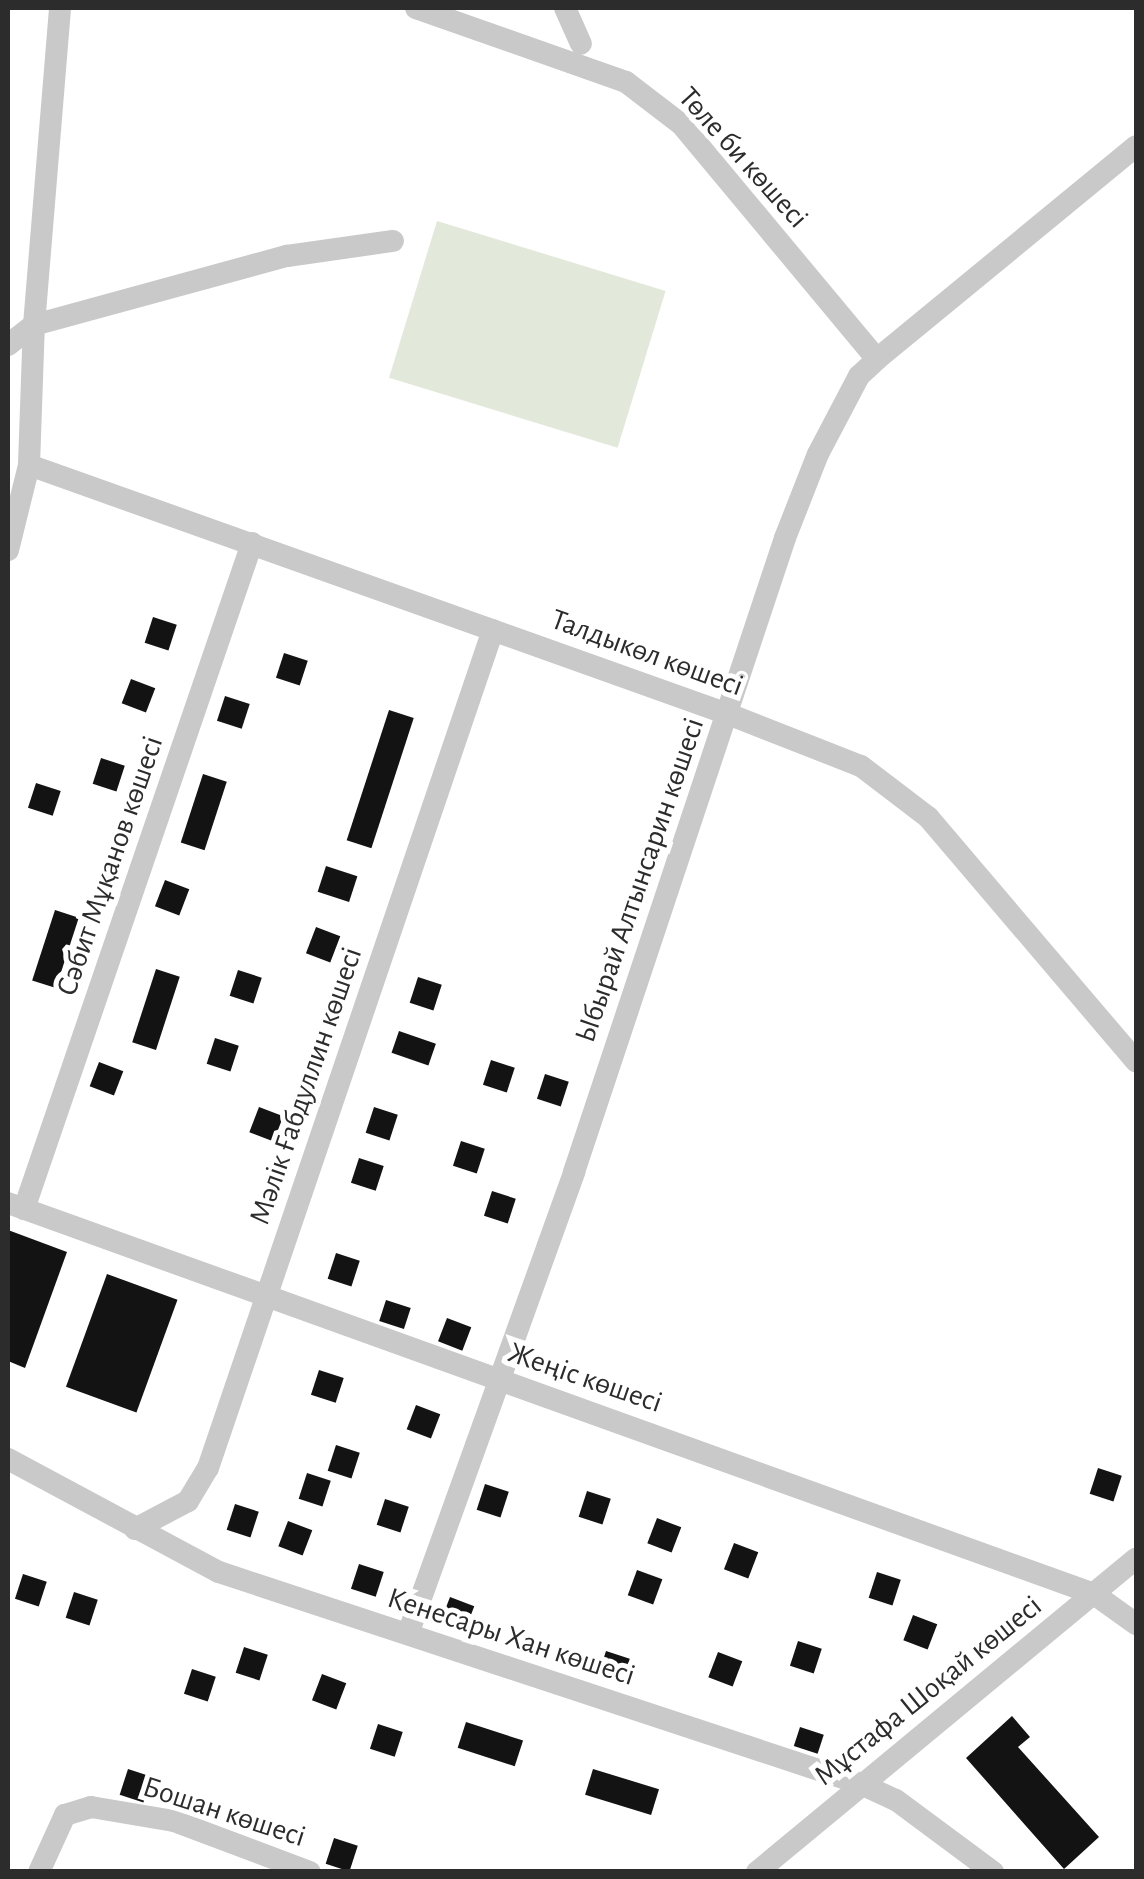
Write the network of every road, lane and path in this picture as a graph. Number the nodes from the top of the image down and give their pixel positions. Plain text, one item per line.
1 (60, 8) edge
2 (416, 8) edge
3 (564, 8) edge
4 (581, 44) dead end
5 (1136, 146) edge
6 (394, 241) dead end
7 (34, 326) junction
8 (8, 345) edge
9 (877, 359) junction
10 (29, 465) junction
11 (252, 542) junction
12 (8, 550) edge
13 (493, 630) junction
14 (728, 714) junction
15 (1136, 1060) edge
16 (16, 1206) edge
17 (266, 1295) junction
18 (498, 1379) junction
19 (8, 1459) edge
20 (135, 1529) junction
21 (1136, 1558) edge
22 (1094, 1594) junction
23 (1136, 1624) edge
24 (408, 1634) junction
25 (860, 1784) junction
26 (38, 1872) edge
27 (310, 1872) edge
28 (757, 1872) edge
29 (993, 1872) edge

1 - 7 street
2 - 9 street, Төле би көшесі
3 - 4 street
5 - 9 street, Ыбырай Алтынсарин көшесі
6 - 7 street
7 - 8 street
7 - 10 street
9 - 14 street, Ыбырай Алтынсарин көшесі
10 - 11 street, Талдыкөл көшесі
10 - 12 street
11 - 13 street, Талдыкөл көшесі
11 - 16 street, Сәбит Мұқанов көшесі
13 - 14 street, Талдыкөл көшесі
13 - 17 street, Мәлік Ғабдуллин көшесі
14 - 15 street, Талдыкөл көшесі
14 - 18 street, Ыбырай Алтынсарин көшесі
16 - 17 street, Жеңіс көшесі
17 - 18 street, Жеңіс көшесі
17 - 20 street, Мәлік Ғабдуллин көшесі
18 - 22 street, Жеңіс көшесі
18 - 24 street, Ыбырай Алтынсарин көшесі
19 - 20 street, Кенесары Хан көшесі
20 - 24 street, Кенесары Хан көшесі
21 - 22 street, Мұстафа Шоқай көшесі
22 - 23 street, Жеңіс көшесі
22 - 25 street, Мұстафа Шоқай көшесі
24 - 25 street, Кенесары Хан көшесі
25 - 28 street, Мұстафа Шоқай көшесі
25 - 29 street, Кенесары Хан көшесі
26 - 27 street, Бошан көшесі

